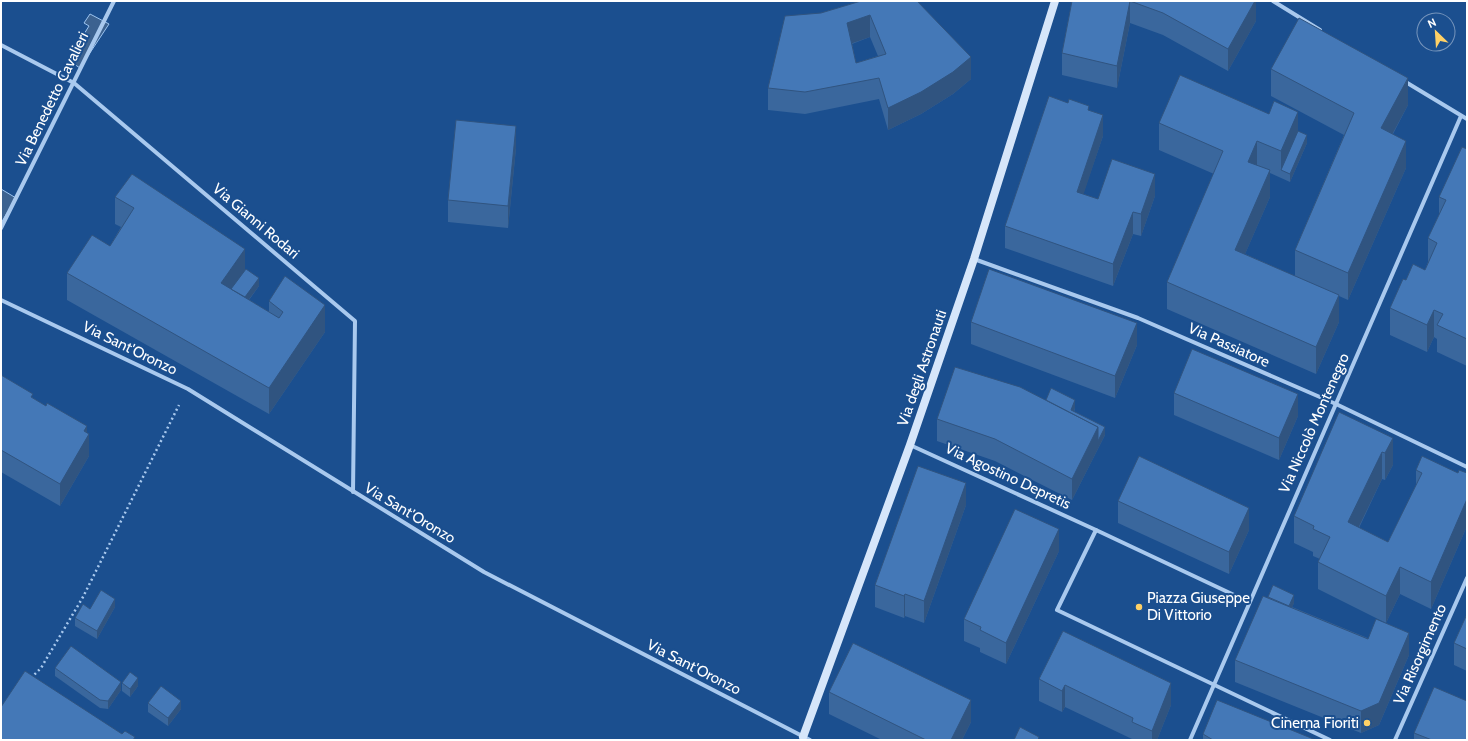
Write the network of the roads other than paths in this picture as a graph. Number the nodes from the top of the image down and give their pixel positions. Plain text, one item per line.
1 (114, 1) edge
2 (1055, 1) edge
3 (1273, 1) edge
4 (1326, 34) edge
5 (1, 45) edge
6 (1399, 78) edge
7 (74, 83) junction
8 (1461, 116) junction
9 (1467, 119) edge
10 (1, 228) edge
11 (974, 259) junction
12 (1, 300) edge
13 (1336, 404) junction
14 (910, 445) junction
15 (1467, 467) edge
16 (353, 492) junction
17 (1096, 530) junction
18 (1467, 578) edge
19 (1249, 602) junction
20 (1214, 684) junction
21 (805, 739) edge
22 (1190, 740) edge
23 (1330, 740) edge
24 (1395, 740) edge

1 - 7 street, Via Benedetto Cavalieri
2 - 11 street, Via degli Astronauti
3 - 4 street
5 - 7 street, Via Gianni Rodari
6 - 8 street
7 - 10 street, Via Benedetto Cavalieri
7 - 16 street, Via Gianni Rodari
8 - 9 street
8 - 13 street, Via Niccolò Montenegro
11 - 13 street, Via Passiatore
11 - 14 street, Via degli Astronauti
12 - 16 street, Via Sant'Oronzo
13 - 15 street, Via Passiatore
13 - 19 street, Via Niccolò Montenegro
14 - 17 street, Via Agostino Depretis
14 - 21 street, Via degli Astronauti
16 - 21 street, Via Sant'Oronzo
17 - 19 street
17 - 20 street
18 - 24 street, Via Risorgimento
19 - 20 street, Via Niccolò Montenegro
20 - 22 street, Via Niccolò Montenegro
20 - 23 street

